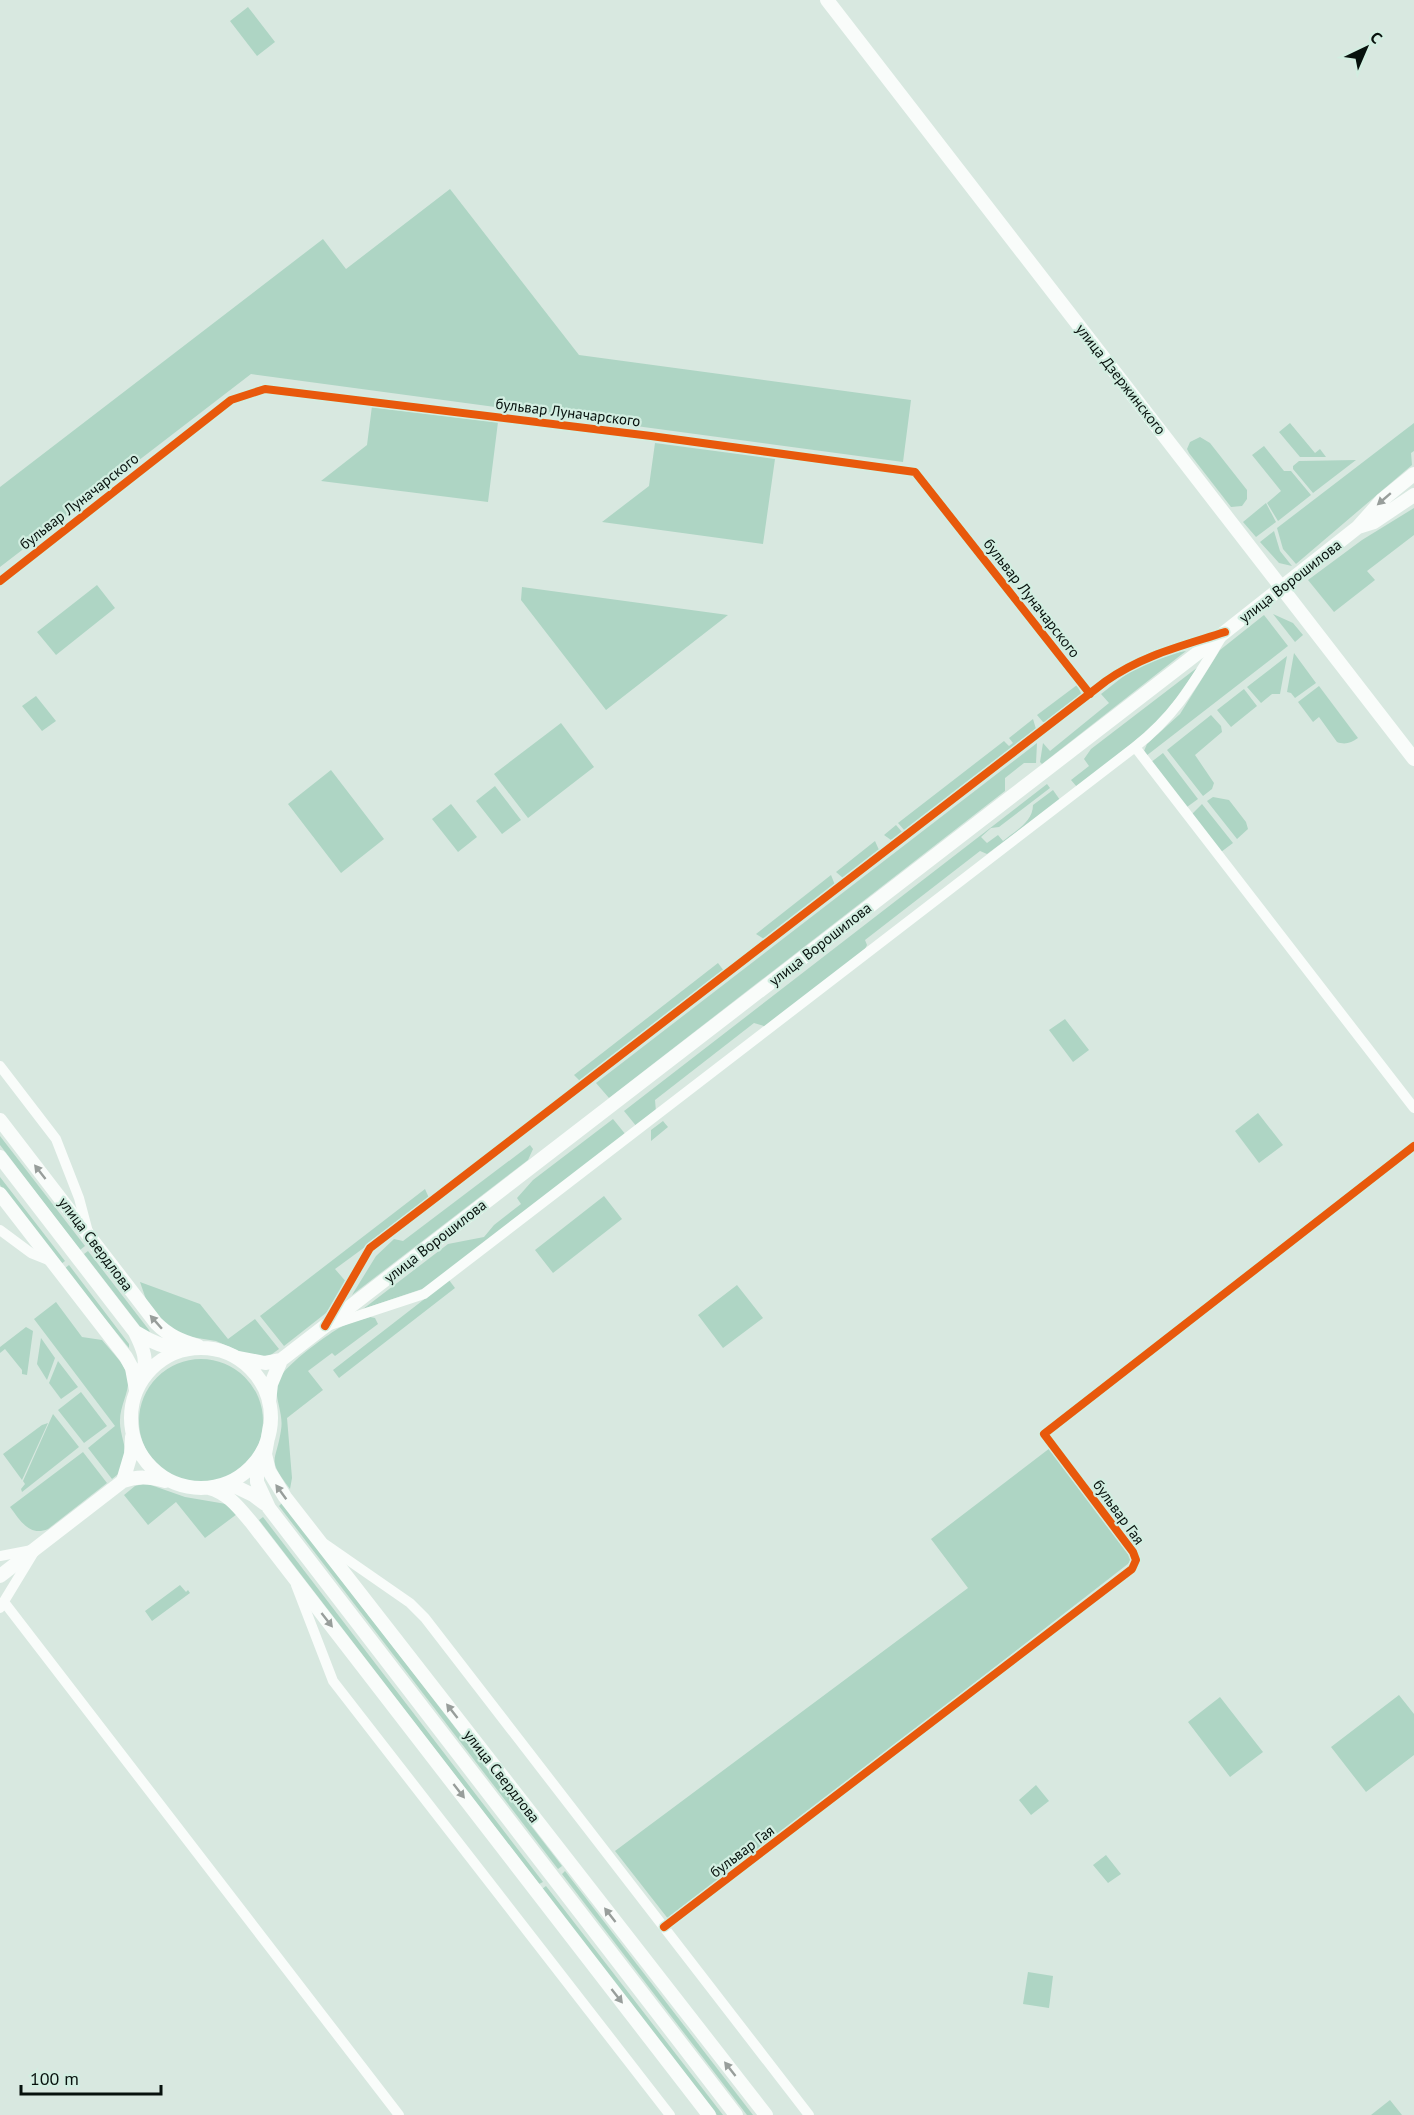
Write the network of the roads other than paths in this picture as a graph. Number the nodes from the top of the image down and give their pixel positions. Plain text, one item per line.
1 (827, 0) edge
2 (1414, 474) edge
3 (1414, 495) edge
4 (1358, 527) junction
5 (0, 581) edge
6 (1282, 587) junction
7 (1225, 632) junction
8 (1090, 694) junction
9 (1135, 747) junction
10 (1414, 759) edge
11 (0, 1066) edge
12 (1414, 1108) edge
13 (0, 1120) edge
14 (1414, 1146) edge
15 (0, 1157) edge
16 (0, 1194) edge
17 (0, 1230) edge
18 (89, 1235) junction
19 (51, 1261) junction
20 (325, 1326) junction
21 (135, 1332) junction
22 (206, 1348) junction
23 (187, 1350) junction
24 (231, 1355) junction
25 (281, 1360) junction
26 (138, 1386) junction
27 (269, 1402) junction
28 (270, 1426) junction
29 (132, 1431) junction
30 (257, 1460) junction
31 (123, 1481) junction
32 (173, 1483) junction
33 (228, 1483) junction
34 (209, 1488) junction
35 (269, 1508) junction
36 (317, 1538) junction
37 (35, 1549) junction
38 (0, 1556) edge
39 (292, 1574) junction
40 (0, 1576) edge
41 (2, 1605) edge
42 (664, 1927) junction
43 (399, 2115) edge
44 (670, 2115) edge
45 (709, 2115) edge
46 (736, 2115) edge
47 (766, 2115) edge
48 (809, 2115) edge

1 - 6 main road, улица Дзержинского
2 -> 4 main road, улица Ворошилова
3 - 4 main road, улица Ворошилова
4 - 6 main road, улица Ворошилова
5 - 8 street, бульвар Луначарского
6 - 7 main road, улица Ворошилова
6 - 10 main road, улица Дзержинского
7 - 8 street
7 - 9 street
7 - 20 main road, улица Ворошилова
8 - 20 street
9 - 12 street
9 - 20 street
11 - 18 street
18 -> 13 main road, улица Свердлова
14 - 42 street, бульвар Гая
15 - 21 main road, улица Свердлова
16 - 19 main road
17 - 19 street
22 -> 18 main road, улица Свердлова
19 - 26 main road
20 - 25 main road, улица Ворошилова
21 - 23 main road, улица Свердлова
21 - 26 main road, улица Свердлова
22 - 23 main road
22 - 24 main road
23 - 26 main road
24 - 25 main road
24 - 27 main road
25 - 27 main road
26 - 29 main road
27 - 28 main road
28 - 30 main road
36 -> 28 main road, улица Свердлова
29 - 31 main road
29 - 32 main road
30 - 33 main road
30 - 35 main road, улица Свердлова
31 - 32 main road
31 - 37 main road
32 - 34 main road
33 - 34 main road
33 - 35 main road, улица Свердлова
34 - 39 main road
35 - 46 main road, улица Свердлова
36 - 42 street
47 -> 36 main road, улица Свердлова
37 - 38 street
37 - 40 main road
37 - 41 street
39 - 44 street
39 -> 45 main road
41 - 43 street
42 - 48 street

